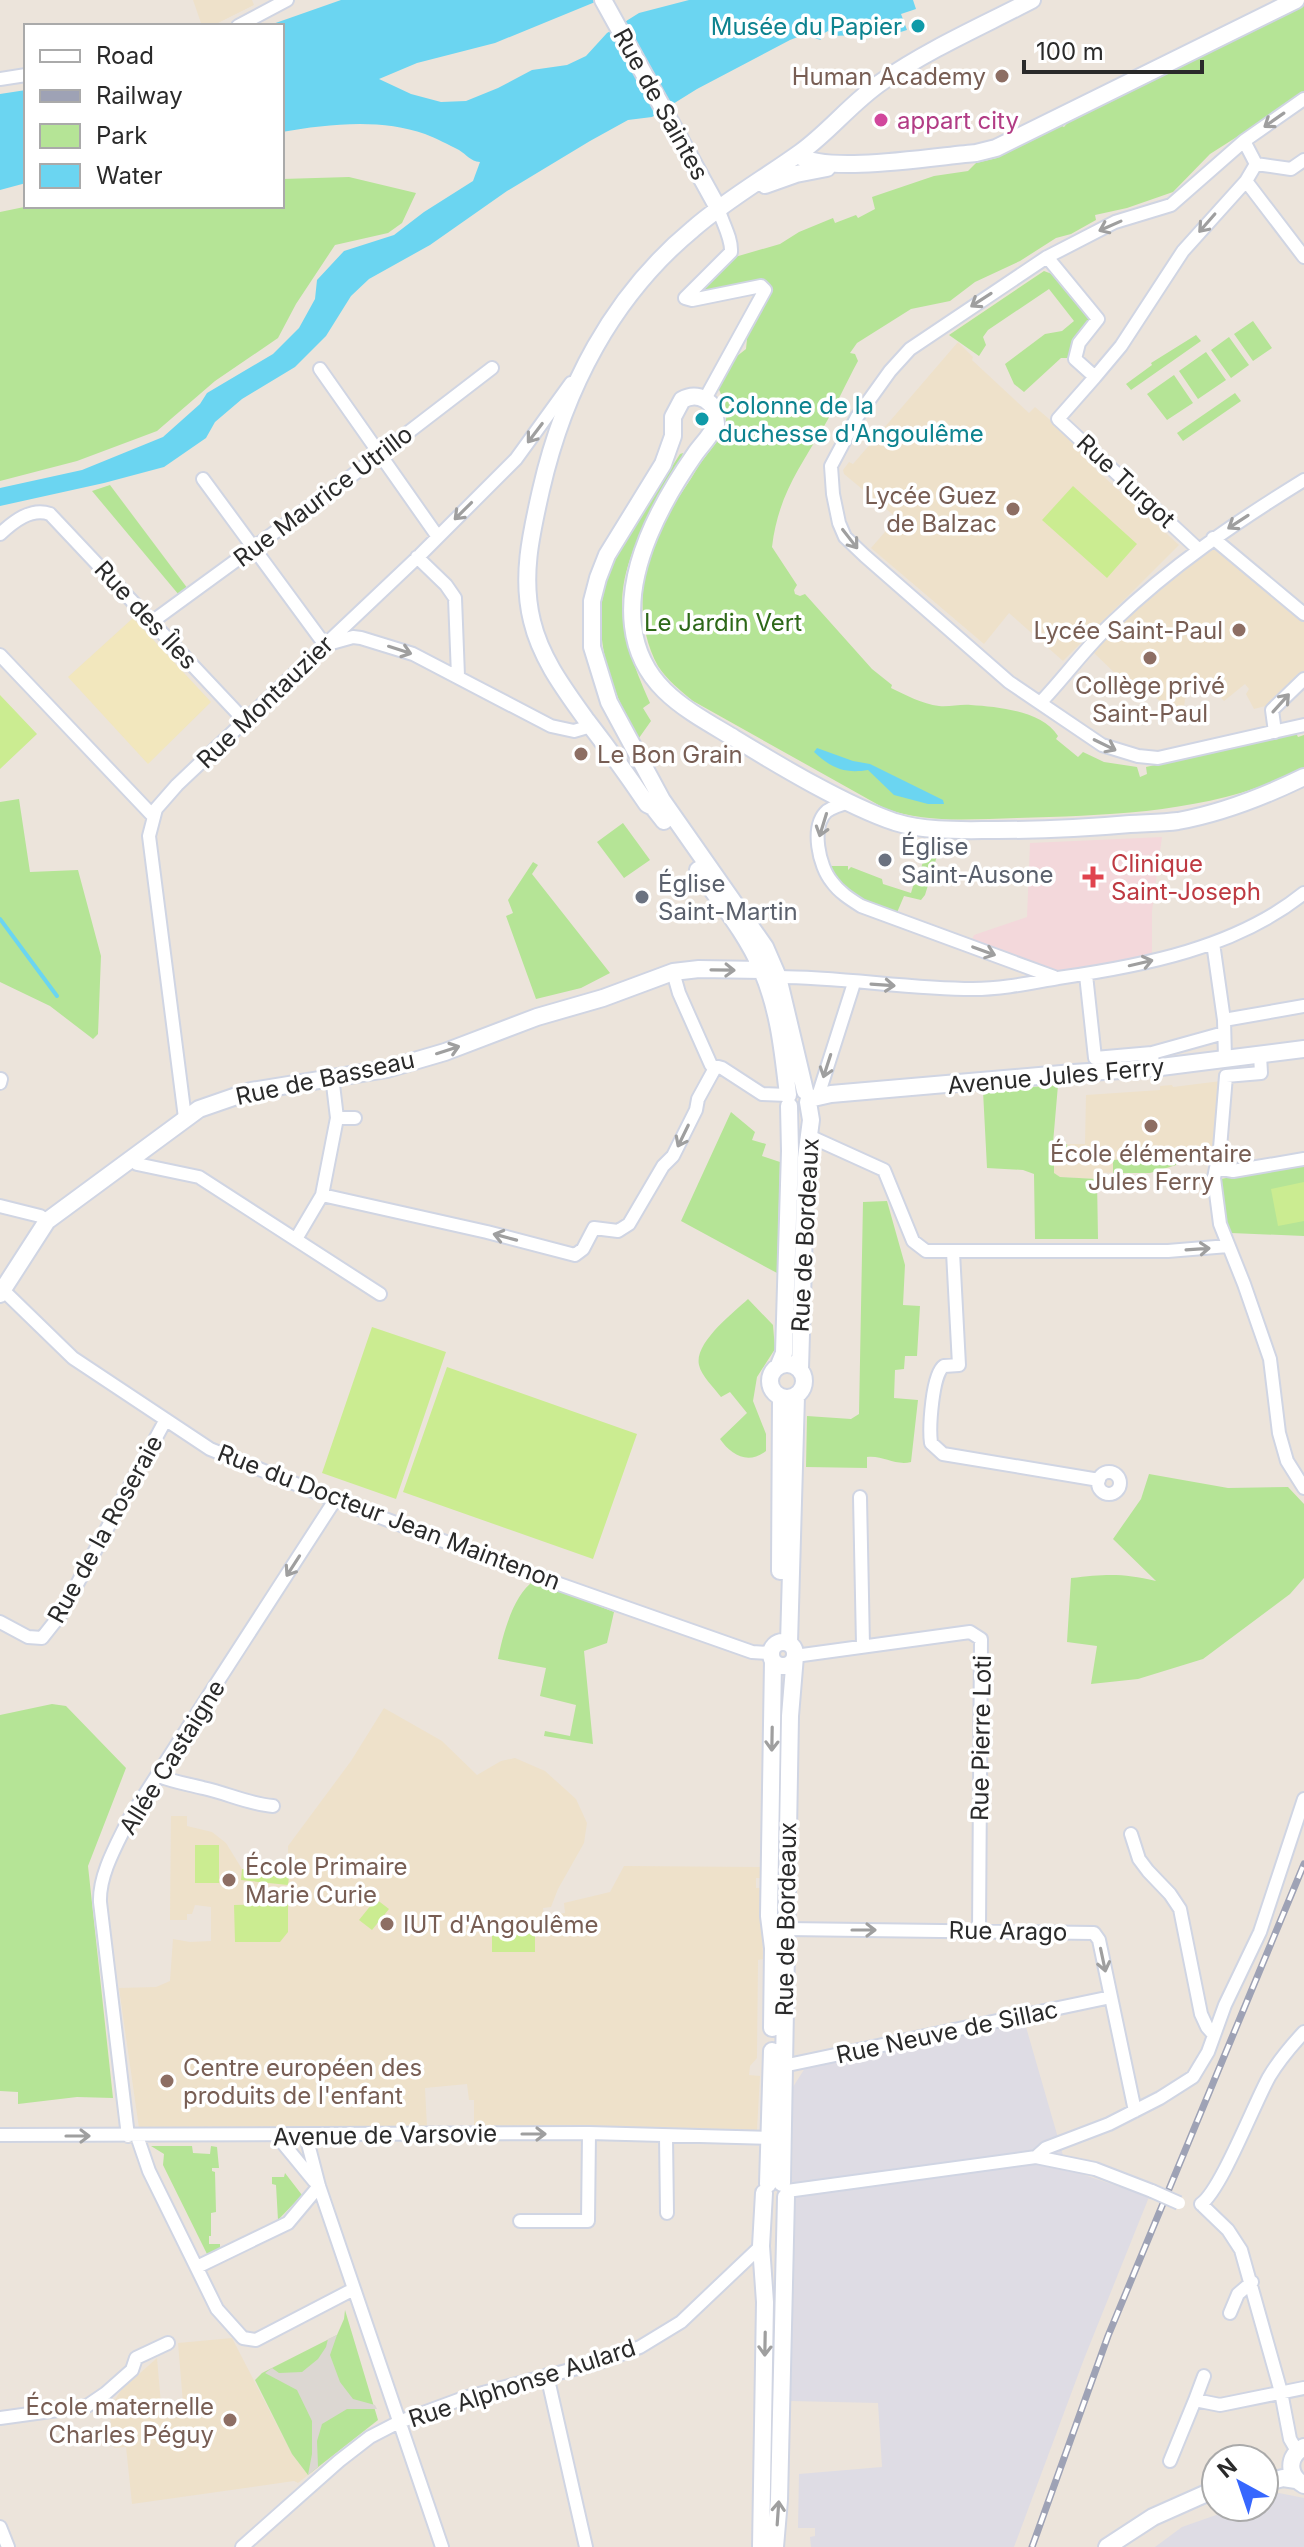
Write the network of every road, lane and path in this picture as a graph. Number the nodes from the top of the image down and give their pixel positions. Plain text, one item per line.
1 (287, 0) edge
2 (603, 0) edge
3 (1032, 0) edge
4 (1296, 0) edge
5 (242, 24) edge
6 (24, 75) edge
7 (0, 79) edge
8 (1304, 99) edge
9 (1244, 141) junction
10 (798, 155) junction
11 (1304, 160) edge
12 (849, 164) junction
13 (1256, 164) junction
14 (1291, 169) junction
15 (1304, 176) edge
16 (1246, 181) junction
17 (741, 194) junction
18 (718, 208) junction
19 (1299, 241) edge
20 (1047, 257) junction
21 (1304, 257) edge
22 (584, 365) junction
23 (492, 368) dead end
24 (320, 369) dead end
25 (1095, 377) junction
26 (705, 399) junction
27 (379, 455) junction
28 (203, 479) dead end
29 (1304, 480) edge
30 (0, 534) edge
31 (438, 537) junction
32 (1213, 538) junction
33 (252, 549) junction
34 (1198, 549) junction
35 (417, 557) junction
36 (1304, 614) edge
37 (153, 621) junction
38 (347, 623) junction
39 (357, 638) junction
40 (325, 645) junction
41 (0, 655) edge
42 (458, 676) junction
43 (1304, 679) edge
44 (1040, 703) junction
45 (245, 721) junction
46 (1304, 725) edge
47 (591, 726) junction
48 (1275, 732) junction
49 (647, 773) junction
50 (1304, 777) edge
51 (634, 786) junction
52 (662, 800) junction
53 (851, 802) junction
54 (153, 816) junction
55 (1304, 893) edge
56 (1213, 943) junction
57 (673, 972) junction
58 (770, 974) junction
59 (1086, 975) junction
60 (1057, 979) junction
61 (854, 983) junction
62 (1304, 1006) edge
63 (1224, 1026) junction
64 (1304, 1049) edge
65 (1260, 1055) junction
66 (1225, 1059) junction
67 (1152, 1061) junction
68 (715, 1068) junction
69 (332, 1076) junction
70 (803, 1098) junction
71 (185, 1118) junction
72 (337, 1118) junction
73 (355, 1118) dead end
74 (809, 1136) junction
75 (133, 1158) junction
76 (1304, 1159) edge
77 (1216, 1168) junction
78 (322, 1195) junction
79 (0, 1206) edge
80 (47, 1221) junction
81 (296, 1239) junction
82 (1228, 1246) junction
83 (953, 1252) junction
84 (1, 1292) edge
85 (380, 1294) dead end
86 (779, 1365) junction
87 (800, 1369) junction
88 (788, 1396) junction
89 (165, 1421) junction
90 (1099, 1480) dead end
91 (1304, 1488) edge
92 (860, 1497) dead end
93 (335, 1500) junction
94 (0, 1622) edge
95 (863, 1645) junction
96 (781, 1651) junction
97 (159, 1776) junction
98 (1304, 1799) edge
99 (273, 1806) dead end
100 (1131, 1834) dead end
101 (786, 1929) junction
102 (979, 1931) junction
103 (1111, 1997) junction
104 (1304, 2032) edge
105 (1214, 2035) junction
106 (783, 2066) junction
107 (1135, 2111) junction
108 (589, 2133) junction
109 (0, 2135) edge
110 (132, 2136) junction
111 (277, 2136) junction
112 (306, 2136) junction
113 (666, 2136) junction
114 (770, 2138) junction
115 (1036, 2157) junction
116 (319, 2186) junction
117 (777, 2190) junction
118 (1201, 2204) junction
119 (667, 2213) dead end
120 (520, 2221) dead end
121 (761, 2246) junction
122 (197, 2267) junction
123 (1252, 2282) junction
124 (354, 2289) junction
125 (1230, 2313) dead end
126 (168, 2343) dead end
127 (547, 2375) junction
128 (1204, 2376) dead end
129 (1304, 2388) edge
130 (1281, 2392) junction
131 (1195, 2400) junction
132 (0, 2418) edge
133 (399, 2422) junction
134 (1170, 2461) dead end
135 (1298, 2466) edge
136 (1280, 2479) edge
137 (1200, 2496) edge
138 (1200, 2506) edge
139 (0, 2527) edge
140 (8, 2547) edge
141 (242, 2547) edge
142 (442, 2547) edge
143 (586, 2547) edge
144 (761, 2547) edge
145 (775, 2547) edge
146 (1107, 2547) edge
147 (1121, 2547) edge

1 - 5 street
2 - 18 main road, Rue de Saintes
3 - 10 main road
4 - 12 main road
6 - 7 street
8 -> 9 street
9 - 13 street
9 -> 20 street
10 - 12 main road
10 - 17 main road
11 - 14 street
12 - 17 main road
13 - 14 street
13 - 16 street
14 - 15 street
16 - 19 street
16 -> 25 street
17 - 18 main road, Rue de Bordeaux
18 - 22 main road, Rue de Bordeaux
18 - 26 street
19 - 21 street
20 - 25 street
20 -> 44 street
22 -> 31 street, Rue Montauzier
22 - 47 main road, Rue de Bordeaux
23 - 27 street, Rue Maurice Utrillo
24 - 27 street
25 - 34 street, Rue Turgot
26 - 49 main road, Rue de Bordeaux
26 - 53 main road
27 - 31 street
27 - 33 street, Rue Maurice Utrillo
28 - 33 street
29 -> 32 street
30 - 37 street, Rue des Îles
31 - 35 street, Rue Montauzier
32 - 34 street
32 - 36 street
33 - 37 street, Rue Maurice Utrillo
33 - 40 street
34 - 44 street
35 - 38 street, Rue Montauzier
35 - 42 street
37 - 45 street, Rue des Îles
38 - 39 street
38 - 40 street, Rue Montauzier
39 - 40 street
39 -> 42 street
40 - 45 street, Rue Montauzier
41 - 54 street
42 - 47 street
48 -> 43 street
44 -> 48 street
45 - 54 street, Rue Montauzier
46 - 48 street
47 - 51 main road, Rue de Bordeaux
49 - 51 main road
49 - 52 main road, Rue de Bordeaux
50 - 53 main road
51 - 52 main road
51 - 58 main road, Rue de Bordeaux
52 - 58 main road, Rue de Bordeaux
53 -> 60 street
54 - 71 street
55 - 56 street
59 -> 56 street
56 - 63 street
57 -> 58 main road, Rue de Basseau
57 - 68 street
69 -> 57 main road, Rue de Basseau
58 - 61 street
58 - 70 main road, Rue de Bordeaux
59 - 60 street
59 - 67 street
61 -> 60 street
61 -> 70 street
62 - 63 street
63 - 66 street
63 - 67 street
64 - 65 main road, Avenue Jules Ferry
65 - 66 main road, Avenue Jules Ferry
65 - 77 street
66 - 67 main road, Avenue Jules Ferry
67 - 70 main road, Avenue Jules Ferry
68 - 70 street
68 -> 78 street
69 - 71 main road, Rue de Basseau
69 - 72 street
70 - 74 main road, Rue de Bordeaux
70 - 86 main road, Rue de Bordeaux
71 - 75 main road, Rue de Basseau
72 - 73 street
72 - 78 street
74 - 83 street
74 - 87 main road, Rue de Bordeaux
75 - 80 main road, Rue de Basseau
75 - 81 street
76 - 77 street
77 - 82 street
78 - 81 street
79 - 80 street
80 - 84 main road, Rue de Basseau
81 - 85 street
83 -> 82 street
82 - 91 street
83 - 90 street
84 - 89 street, Rue du Docteur Jean Maintenon
86 - 87 main road
86 - 88 main road
87 - 88 main road
88 - 96 main road, Rue de Bordeaux
89 - 93 street, Rue du Docteur Jean Maintenon
89 - 94 street, Rue de la Roseraie
92 - 95 street
93 - 96 street, Rue du Docteur Jean Maintenon
93 -> 97 street, Allée Castaigne
95 - 96 street, Rue Pierre Loti
95 - 102 street, Rue Pierre Loti
96 - 101 main road, Rue de Bordeaux
96 -> 114 main road, Rue de Bordeaux
97 - 99 street
97 - 110 street, Allée Castaigne
98 - 105 street
100 - 105 street
101 -> 102 street, Rue Arago
101 - 106 main road, Rue de Bordeaux
102 -> 103 street, Rue Arago
103 - 106 street, Rue Neuve de Sillac
103 - 107 street, Rue Arago
104 - 118 street
105 - 107 street
106 - 117 main road, Rue de Bordeaux
107 - 115 street
112 -> 108 street, Avenue de Varsovie
108 - 113 street, Avenue de Varsovie
108 - 120 street
109 -> 110 street, Avenue de Varsovie
110 - 111 street, Avenue de Varsovie
110 - 122 street, Allée Castaigne
111 - 112 street, Avenue de Varsovie
111 - 116 street
112 - 116 street
113 - 114 street, Avenue de Varsovie
113 - 119 street
114 - 117 main road, Rue de Bordeaux
115 - 117 street
115 - 118 street, bridge
116 - 122 street
116 - 124 street
117 - 121 main road, Rue de Bordeaux
145 -> 117 main road, Rue de Bordeaux
118 - 123 street
121 - 127 street, Rue Alphonse Aulard
121 -> 144 main road, Rue de Bordeaux
122 - 124 street, Allée Castaigne
123 - 125 street
123 - 130 street
124 - 133 street
126 - 132 street
127 - 133 street, Rue Alphonse Aulard
127 - 143 street
128 - 131 street
129 - 130 street
130 - 131 street
130 - 135 street
131 - 134 street
133 - 141 street, Rue Alphonse Aulard
133 - 142 street
135 - 136 main road
137 - 146 main road
138 - 147 main road
139 - 140 street

